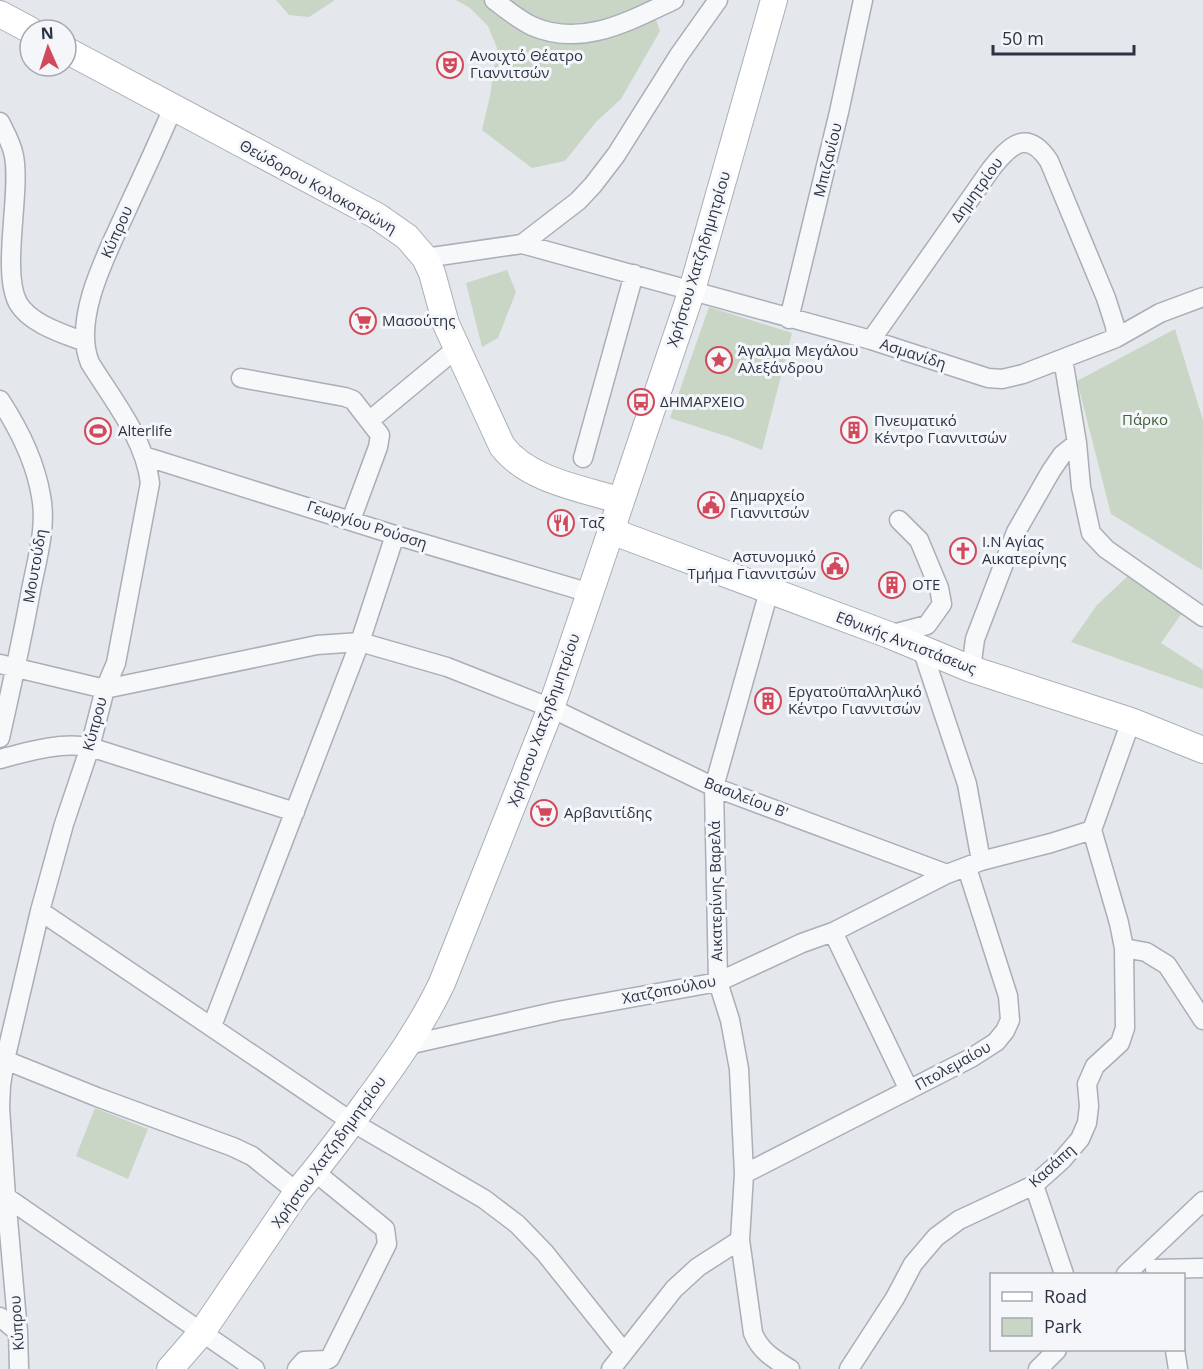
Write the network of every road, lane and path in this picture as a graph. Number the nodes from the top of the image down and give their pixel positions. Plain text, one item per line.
1 (494, 0) edge
2 (674, 0) edge
3 (718, 0) edge
4 (774, 0) edge
5 (863, 0) edge
6 (0, 14) edge
7 (18, 24) edge
8 (78, 57) edge
9 (173, 108) junction
10 (0, 122) edge
11 (522, 244) junction
12 (425, 258) junction
13 (634, 274) junction
14 (692, 290) junction
15 (1203, 297) edge
16 (789, 319) junction
17 (1116, 338) junction
18 (871, 340) junction
19 (85, 342) junction
20 (457, 348) junction
21 (1063, 359) junction
22 (241, 378) dead end
23 (0, 400) edge
24 (369, 421) junction
25 (1077, 443) junction
26 (144, 456) junction
27 (583, 458) dead end
28 (621, 501) junction
29 (351, 520) junction
30 (899, 520) dead end
31 (611, 531) junction
32 (394, 535) junction
33 (769, 591) junction
34 (590, 593) junction
35 (1203, 617) edge
36 (889, 635) junction
37 (360, 642) junction
38 (922, 649) junction
39 (8, 666) edge
40 (971, 669) junction
41 (105, 689) junction
42 (551, 708) junction
43 (1131, 721) junction
44 (0, 738) edge
45 (90, 747) junction
46 (1203, 750) edge
47 (0, 759) edge
48 (714, 787) junction
49 (295, 812) junction
50 (1092, 830) junction
51 (974, 865) junction
52 (947, 874) junction
53 (40, 911) junction
54 (833, 932) junction
55 (1124, 948) junction
56 (718, 982) junction
57 (1203, 1020) edge
58 (212, 1026) junction
59 (408, 1045) junction
60 (5, 1060) junction
61 (909, 1090) junction
62 (352, 1122) junction
63 (315, 1172) junction
64 (744, 1174) junction
65 (1034, 1185) junction
66 (297, 1192) junction
67 (6, 1197) junction
68 (1203, 1201) edge
69 (740, 1240) junction
70 (1151, 1268) edge
71 (1203, 1268) edge
72 (1063, 1273) edge
73 (1133, 1273) edge
74 (0, 1317) edge
75 (18, 1332) junction
76 (202, 1332) junction
77 (1056, 1351) edge
78 (1175, 1351) edge
79 (624, 1352) junction
80 (19, 1369) edge
81 (170, 1369) edge
82 (255, 1369) edge
83 (297, 1369) edge
84 (611, 1369) edge
85 (790, 1369) edge
86 (849, 1369) edge
87 (1038, 1369) edge
88 (1178, 1369) edge

1 - 2 street
3 - 11 street
4 - 14 main road, Χρήστου Χατζηδημητρίου
5 - 16 street, Μπιζανίου
6 - 7 main road
8 - 9 main road, Θεώδορου Κολοκοτρώνη
9 - 12 main road, Θεώδορου Κολοκοτρώνη
9 - 19 street, Κύπρου
10 - 19 street
11 - 12 street
11 - 13 street, Ασμανίδη
12 - 20 main road, Θεώδορου Κολοκοτρώνη
13 - 14 street, Ασμανίδη
13 - 27 street
14 - 16 street, Ασμανίδη
14 - 28 main road, Χρήστου Χατζηδημητρίου
15 - 17 street, Ασμανίδη
16 - 18 street, Ασμανίδη
17 - 18 street, Δημητρίου
17 - 21 street, Ασμανίδη
18 - 21 street, Ασμανίδη
19 - 26 street, Κύπρου
20 - 24 street
20 - 28 main road, Θεώδορου Κολοκοτρώνη
21 - 25 street
22 - 24 street
23 - 39 street, Μουτούδη
24 - 29 street
25 - 35 street
25 - 40 street
26 - 29 street, Γεωργίου Ρούσση
26 - 41 street, Κύπρου
28 - 31 main road, Χρήστου Χατζηδημητρίου
29 - 32 street, Γεωργίου Ρούσση
30 - 36 street
31 - 33 main road, Εθνικής Αντιστάσεως
31 - 34 main road, Χρήστου Χατζηδημητρίου
32 - 34 street, Γεωργίου Ρούσση
32 - 37 street
33 - 36 main road, Εθνικής Αντιστάσεως
33 - 48 street, Αικατερίνης Βαρελά
34 - 42 main road, Χρήστου Χατζηδημητρίου
36 - 38 main road, Εθνικής Αντιστάσεως
37 - 41 street
37 - 42 street, Βασιλείου Β'
37 - 49 street
38 - 40 main road, Εθνικής Αντιστάσεως
38 - 51 street, Πτολεμαίου
39 - 41 street
39 - 44 street, Μουτούδη
40 - 43 main road, Εθνικής Αντιστάσεως
41 - 45 street, Κύπρου
42 - 48 street, Βασιλείου Β'
42 - 59 main road, Χρήστου Χατζηδημητρίου
43 - 46 main road, Εθνικής Αντιστάσεως
43 - 50 street
45 - 47 street
45 - 49 street
45 - 53 street, Κύπρου
48 - 52 street, Βασιλείου Β'
48 - 56 street, Αικατερίνης Βαρελά
49 - 58 street
50 - 51 street
50 - 55 street, Κασάπη
51 - 52 street, Χατζοπούλου
51 - 61 street, Πτολεμαίου
52 - 54 street, Χατζοπούλου
53 - 58 street
53 - 60 street, Κύπρου
54 - 56 street, Χατζοπούλου
54 - 61 street
55 - 57 street
55 - 65 street, Κασάπη
56 - 59 street, Χατζοπούλου
56 - 64 street, Αικατερίνης Βαρελά
58 - 62 street
59 - 62 main road, Χρήστου Χατζηδημητρίου
60 - 66 street
60 - 67 street, Κύπρου
61 - 64 street, Πτολεμαίου
62 - 63 main road, Χρήστου Χατζηδημητρίου
62 - 79 street
63 - 66 main road, Χρήστου Χατζηδημητρίου
63 - 83 street
64 - 69 street, Αικατερίνης Βαρελά
65 - 72 street
65 - 86 street, Κασάπη
66 - 76 main road, Χρήστου Χατζηδημητρίου
67 - 75 street, Κύπρου
67 - 76 street
68 - 70 street
69 - 79 street
69 - 85 street, Αικατερίνης Βαρελά
70 - 71 street
70 - 73 street
74 - 75 street
75 - 80 street, Κύπρου
76 - 81 main road, Χρήστου Χατζηδημητρίου
76 - 82 street
77 - 87 street
78 - 88 street
79 - 84 street

